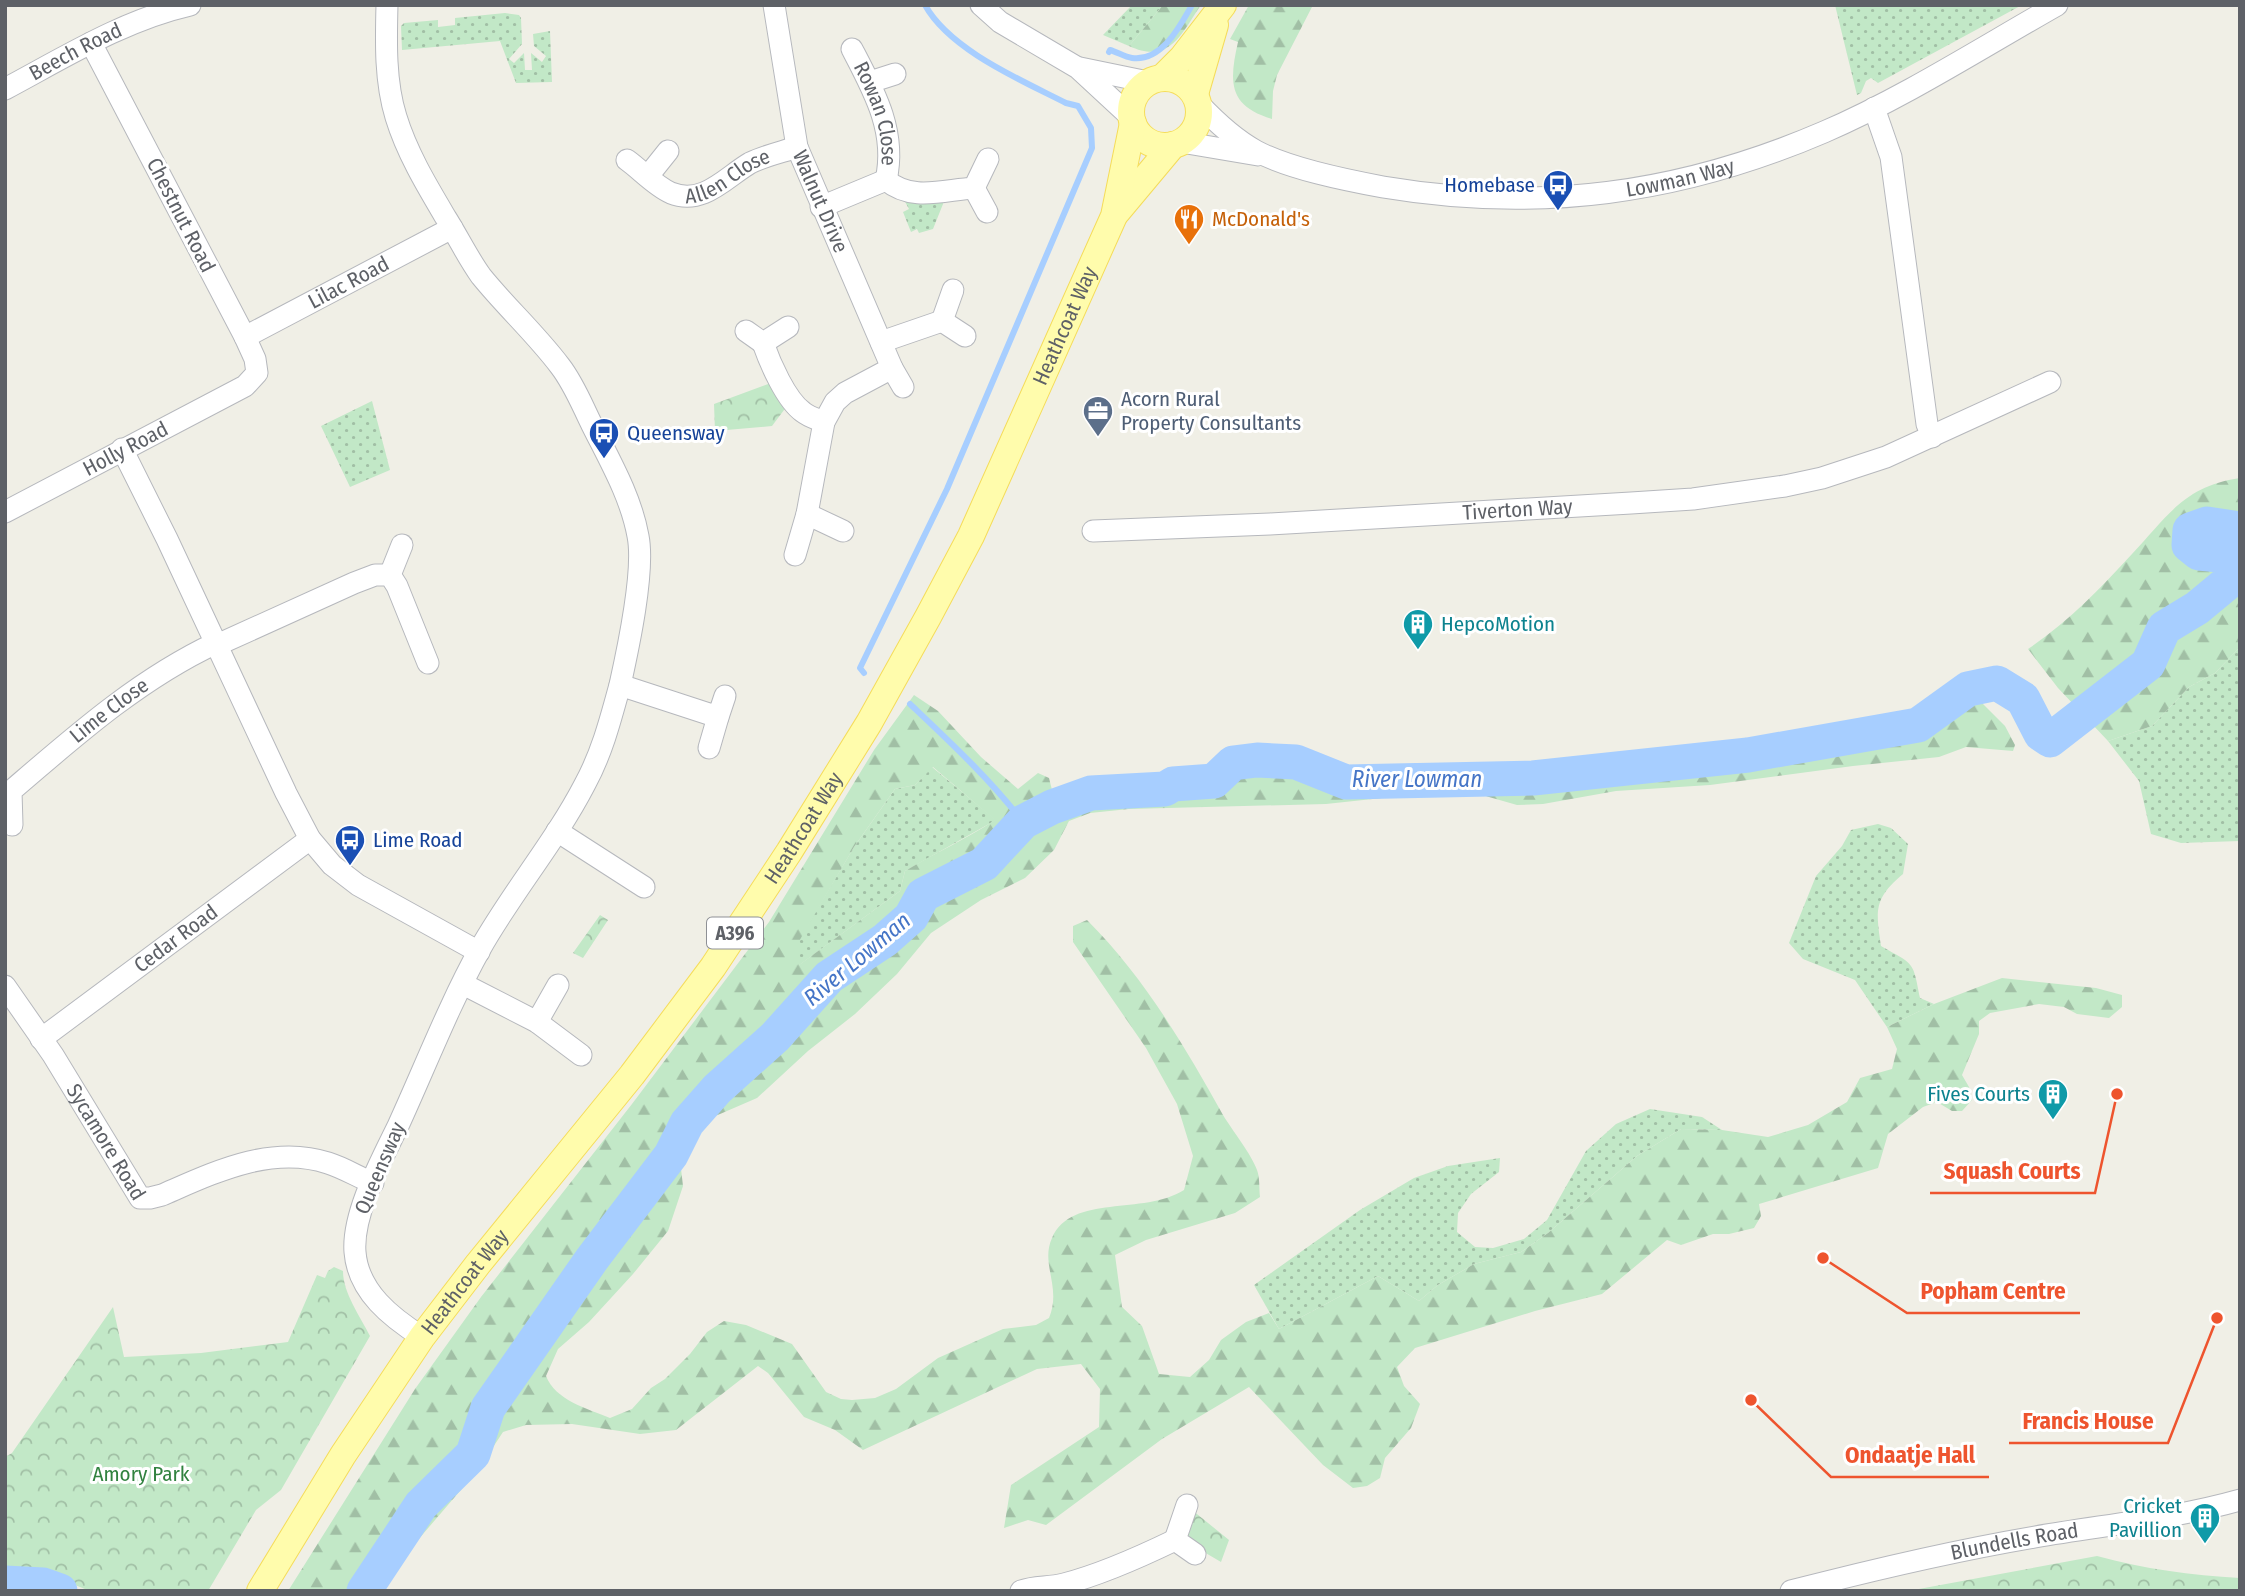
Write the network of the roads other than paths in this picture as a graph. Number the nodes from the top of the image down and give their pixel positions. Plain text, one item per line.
1 (190, 5) edge
2 (387, 5) edge
3 (774, 5) edge
4 (981, 5) edge
5 (2057, 5) edge
6 (1220, 9) edge
7 (151, 11) edge
8 (90, 43) junction
9 (852, 49) dead end
10 (1078, 68) junction
11 (895, 74) dead end
12 (1155, 80) junction
13 (870, 82) junction
14 (5, 89) edge
15 (1197, 99) junction
16 (1874, 108) junction
17 (1132, 120) junction
18 (1177, 144) junction
19 (797, 147) junction
20 (668, 150) dead end
21 (1268, 156) junction
22 (988, 159) dead end
23 (627, 160) dead end
24 (648, 176) junction
25 (886, 180) junction
26 (974, 188) junction
27 (821, 207) junction
28 (988, 212) dead end
29 (1114, 216) junction
30 (452, 228) junction
31 (953, 290) dead end
32 (942, 321) junction
33 (788, 327) dead end
34 (965, 335) dead end
35 (245, 337) junction
36 (881, 342) junction
37 (892, 368) junction
38 (2050, 382) dead end
39 (245, 386) joint
40 (903, 387) dead end
41 (824, 422) junction
42 (1932, 437) junction
43 (122, 449) junction
44 (5, 512) edge
45 (807, 514) junction
46 (844, 531) dead end
47 (1093, 531) dead end
48 (402, 545) dead end
49 (795, 555) dead end
50 (390, 575) junction
51 (216, 644) junction
52 (428, 663) dead end
53 (620, 685) junction
54 (725, 696) dead end
55 (718, 717) junction
56 (709, 748) dead end
57 (8, 791) edge
58 (12, 825) dead end
59 (557, 831) junction
60 (310, 839) junction
61 (644, 887) dead end
62 (479, 952) junction
63 (463, 984) junction
64 (558, 985) dead end
65 (5, 986) edge
66 (537, 1022) junction
67 (41, 1039) junction
68 (581, 1055) dead end
69 (373, 1183) junction
70 (422, 1337) junction
71 (2240, 1500) edge
72 (1187, 1505) dead end
73 (1175, 1540) junction
74 (1195, 1554) dead end
75 (260, 1591) edge
76 (1021, 1591) edge
77 (1791, 1591) edge

1 - 7 street, Beech Road
2 - 30 street, Queensway
3 - 19 street, Walnut Drive
4 - 10 street
5 - 16 street, Lowman Way
6 - 12 main road
6 - 15 main road
7 - 8 street, Beech Road
8 - 14 street, Beech Road
8 - 35 street, Chestnut Road
9 - 13 street, Rowan Close
10 - 12 street
10 - 17 street
11 - 13 street
12 - 15 main road
12 - 17 main road
13 - 25 street, Rowan Close
15 - 18 main road
15 - 21 street, Lowman Way
16 - 21 street, Lowman Way
16 - 42 street
17 - 18 main road
17 - 29 main road, Heathcoat Way / A396
18 - 21 street, Lowman Way
18 - 29 main road, Heathcoat Way / A396
19 - 24 street, Allen Close
19 - 27 street, Walnut Drive
20 - 24 street
22 - 26 street
23 - 24 street, Allen Close
25 - 26 street, Rowan Close
25 - 27 street, Rowan Close
26 - 28 street
27 - 36 street, Walnut Drive
29 - 70 main road, Heathcoat Way / A396
30 - 35 street, Lilac Road
30 - 53 street, Queensway
31 - 32 street
32 - 34 street
32 - 36 street
33 - 41 street
35 - 39 street, Chestnut Road
36 - 37 street, Walnut Drive
37 - 40 street, Walnut Drive
37 - 41 street
38 - 42 street, Tiverton Way
39 - 43 street, Holly Road
41 - 45 street
42 - 47 street, Tiverton Way
43 - 44 street, Holly Road
43 - 51 street
45 - 46 street
45 - 49 street
48 - 50 street
50 - 51 street, Lime Close
50 - 52 street
51 - 57 street, Lime Close
51 - 60 street
53 - 55 street
53 - 59 street, Queensway
54 - 55 street
55 - 56 street
57 - 58 street, Lime Close
59 - 61 street
59 - 62 street, Queensway
60 - 62 street
60 - 67 street, Cedar Road
62 - 63 street, Queensway
63 - 66 street
63 - 69 street, Queensway
64 - 66 street
65 - 67 street, Sycamore Road
66 - 68 street
67 - 69 street, Sycamore Road
69 - 70 street, Queensway
70 - 75 main road, Heathcoat Way / A396
71 - 77 street, Blundells Road
72 - 73 street
73 - 74 street
73 - 76 street

